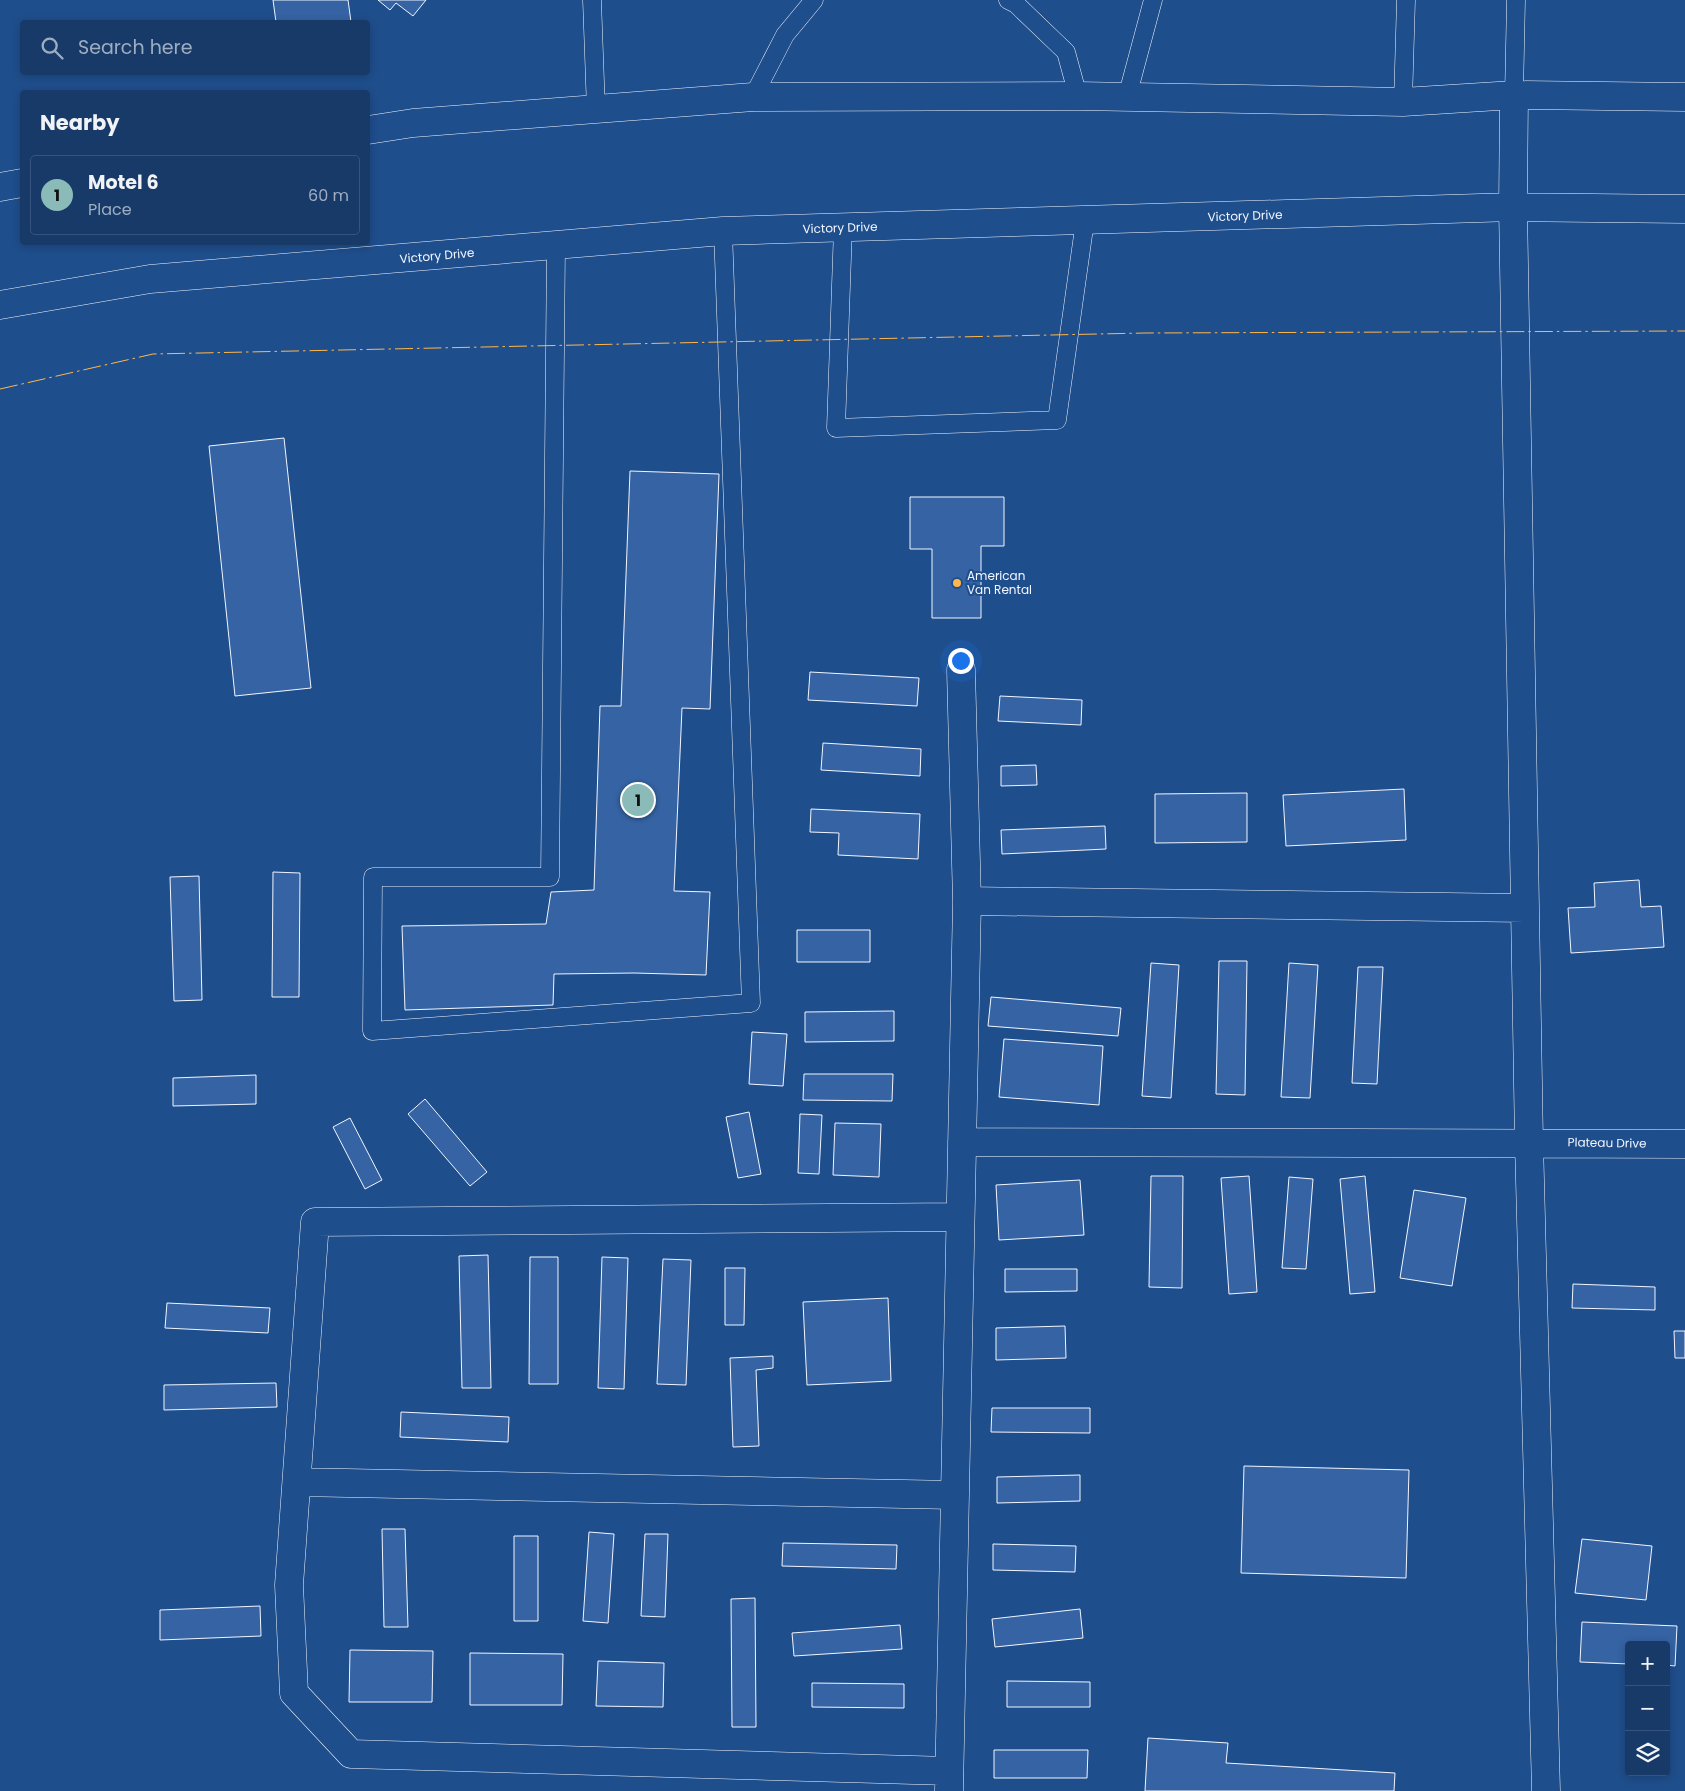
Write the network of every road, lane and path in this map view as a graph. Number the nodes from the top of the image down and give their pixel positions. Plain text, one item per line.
1 (592, 0) edge
2 (814, 0) edge
3 (1008, 0) edge
4 (1153, 0) edge
5 (1406, 0) edge
6 (1516, 0) edge
7 (1514, 95) junction
8 (1078, 96) junction
9 (753, 97) junction
10 (1685, 97) edge
11 (1127, 98) junction
12 (1403, 102) junction
13 (596, 110) junction
14 (370, 130) edge
15 (20, 183) edge
16 (0, 187) edge
17 (1513, 207) junction
18 (1685, 209) edge
19 (1085, 220) junction
20 (843, 228) junction
21 (723, 231) junction
22 (556, 246) junction
23 (0, 305) edge
24 (961, 670) dead end
25 (967, 900) junction
26 (1525, 908) junction
27 (962, 1142) junction
28 (1529, 1142) junction
29 (1685, 1144) edge
30 (960, 1218) junction
31 (297, 1482) junction
32 (955, 1495) junction
33 (949, 1781) edge
34 (1546, 1791) edge

1 - 13 lane
2 - 9 lane
3 - 8 lane
4 - 11 lane
5 - 12 lane
6 - 7 lane
7 - 10 main road
7 - 12 main road
7 - 17 main road
8 - 9 main road
8 - 11 main road
9 - 13 main road
11 - 12 main road
13 - 14 main road
15 - 16 main road
17 - 18 main road, Victory Drive
17 - 19 main road, Victory Drive
17 - 26 main road
19 - 20 main road, Victory Drive
19 - 20 lane
20 - 21 main road, Victory Drive
21 - 22 main road, Victory Drive
21 - 22 lane
22 - 23 main road, Victory Drive
24 - 25 main road
25 - 26 main road
25 - 27 main road
26 - 28 main road
27 - 28 main road, Plateau Drive
27 - 30 main road
28 - 29 main road, Plateau Drive
28 - 34 main road
30 - 31 main road
30 - 32 main road
31 - 32 main road
31 - 33 main road
32 - 33 main road

